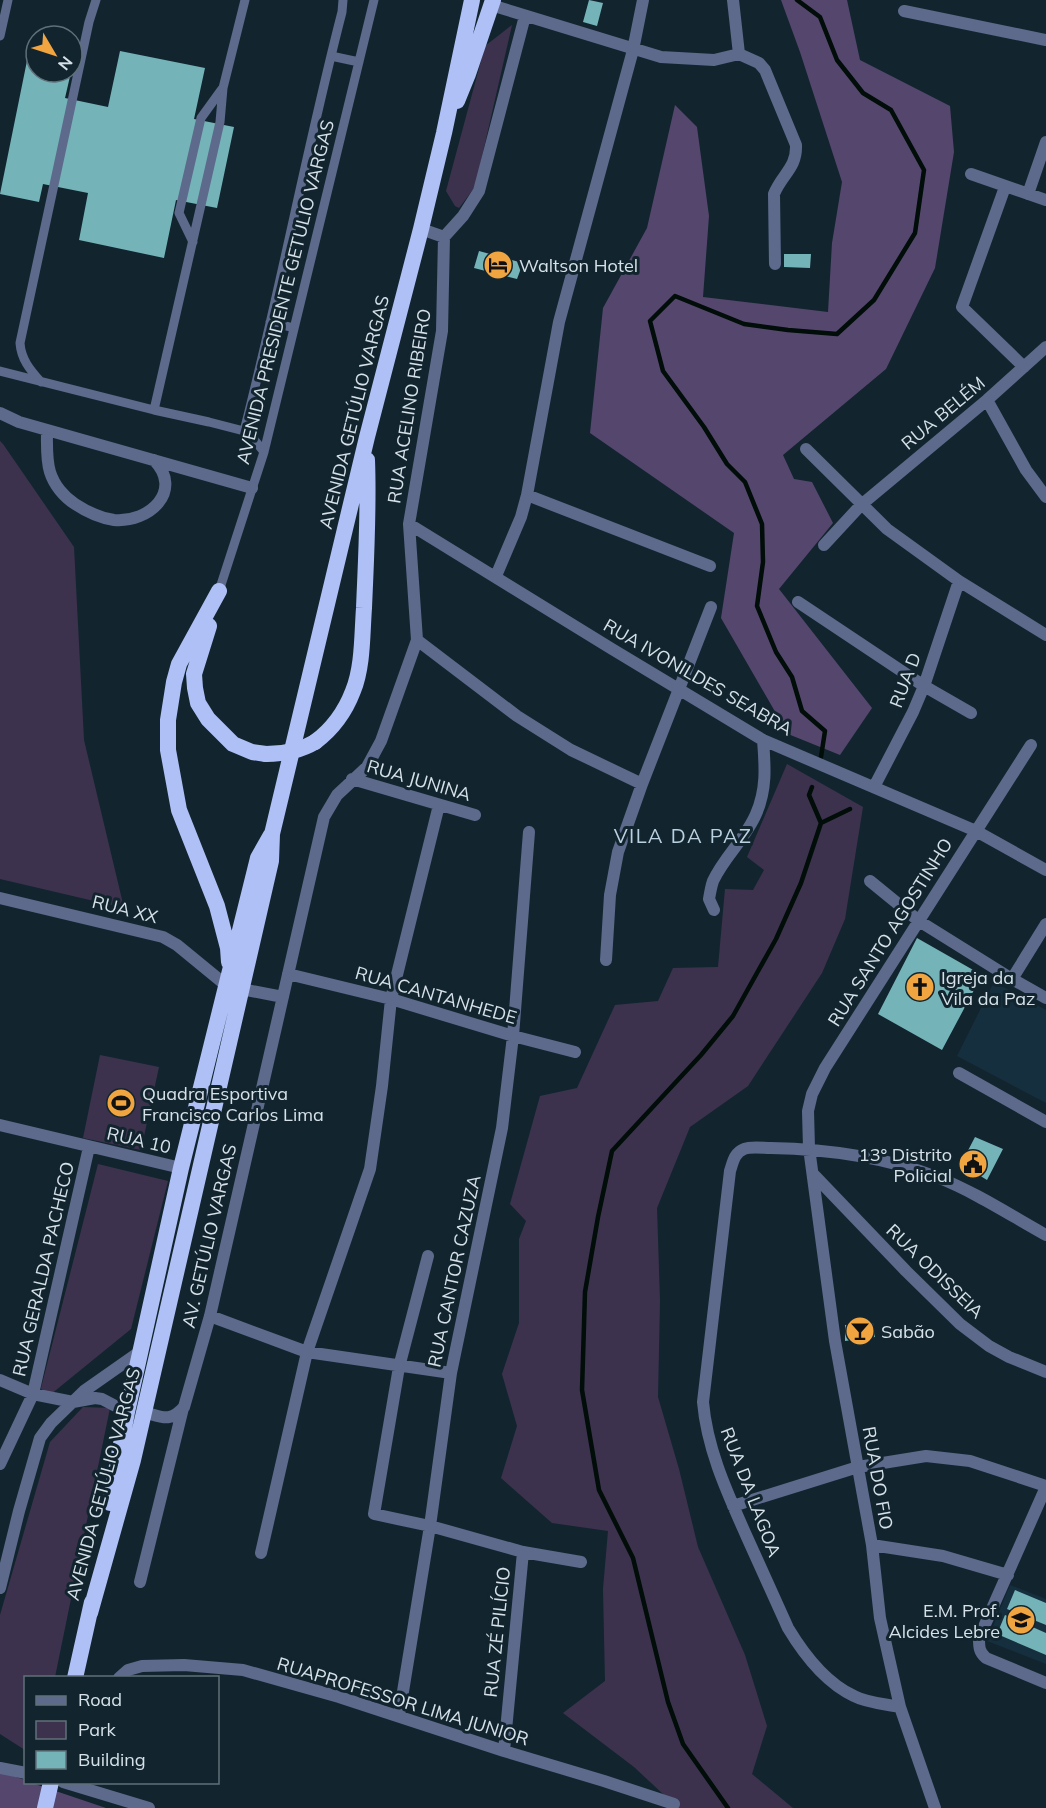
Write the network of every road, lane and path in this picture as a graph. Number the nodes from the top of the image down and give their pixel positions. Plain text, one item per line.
1 (8, 0) edge
2 (96, 0) edge
3 (245, 0) edge
4 (343, 0) edge
5 (374, 0) edge
6 (472, 0) edge
7 (643, 0) edge
8 (733, 0) edge
9 (492, 3) edge
10 (904, 11) dead end
11 (525, 16) junction
12 (0, 36) edge
13 (1046, 40) edge
14 (633, 50) junction
15 (739, 54) junction
16 (331, 56) junction
17 (359, 62) junction
18 (223, 88) junction
19 (444, 133) junction
20 (1046, 142) edge
21 (971, 174) dead end
22 (1005, 187) junction
23 (1028, 194) junction
24 (1046, 200) edge
25 (421, 229) junction
26 (444, 237) junction
27 (193, 243) junction
28 (775, 264) dead end
29 (270, 322) junction
30 (294, 328) junction
31 (1046, 347) edge
32 (1024, 367) junction
33 (0, 371) edge
34 (41, 382) junction
35 (987, 400) junction
36 (154, 410) junction
37 (0, 413) edge
38 (47, 430) junction
39 (244, 432) junction
40 (367, 437) junction
41 (806, 449) dead end
42 (264, 452) junction
43 (154, 460) junction
44 (252, 488) junction
45 (1045, 493) edge
46 (527, 495) junction
47 (861, 505) junction
48 (409, 524) junction
49 (824, 545) dead end
50 (710, 567) dead end
51 (496, 576) junction
52 (959, 581) junction
53 (219, 591) junction
54 (798, 602) dead end
55 (711, 607) dead end
56 (1046, 619) edge
57 (1042, 633) edge
58 (417, 640) junction
59 (924, 686) junction
60 (678, 688) junction
61 (970, 713) dead end
62 (763, 740) junction
63 (1031, 745) dead end
64 (352, 779) junction
65 (642, 784) junction
66 (874, 787) junction
67 (440, 805) junction
68 (476, 815) dead end
69 (529, 831) dead end
70 (976, 831) junction
71 (1046, 870) edge
72 (870, 881) dead end
73 (0, 898) edge
74 (714, 910) dead end
75 (919, 921) junction
76 (1046, 924) edge
77 (606, 960) dead end
78 (288, 974) junction
79 (1012, 980) junction
80 (233, 983) junction
81 (283, 997) junction
82 (1046, 998) edge
83 (391, 999) junction
84 (513, 1036) junction
85 (575, 1052) dead end
86 (959, 1073) dead end
87 (1046, 1122) edge
88 (0, 1125) edge
89 (89, 1147) junction
90 (809, 1148) junction
91 (181, 1168) junction
92 (814, 1175) junction
93 (1046, 1235) edge
94 (428, 1256) dead end
95 (210, 1316) junction
96 (141, 1351) junction
97 (307, 1352) junction
98 (399, 1367) junction
99 (1046, 1372) edge
100 (451, 1373) junction
101 (0, 1380) edge
102 (33, 1394) junction
103 (73, 1402) junction
104 (184, 1407) junction
105 (136, 1412) junction
106 (0, 1464) edge
107 (858, 1467) junction
108 (1046, 1487) edge
109 (733, 1506) junction
110 (430, 1526) junction
111 (872, 1545) junction
112 (523, 1552) junction
113 (261, 1553) dead end
114 (581, 1562) dead end
115 (1008, 1575) junction
116 (140, 1582) dead end
117 (0, 1588) edge
118 (75, 1676) edge
119 (121, 1676) edge
120 (1046, 1683) edge
121 (900, 1707) junction
122 (399, 1716) junction
123 (504, 1752) junction
124 (0, 1761) edge
125 (0, 1768) edge
126 (20, 1772) edge
127 (51, 1784) edge
128 (83, 1785) edge
129 (674, 1804) dead end
130 (45, 1808) edge
131 (149, 1808) edge
132 (935, 1808) edge

1 - 12 lane
2 - 34 lane
3 - 18 lane
4 - 16 lane
5 - 17 lane, AVENIDA PRESIDENTE GETULIO VARGAS
6 - 19 highway, AVENIDA GETÚLIO VARGAS
7 - 14 street
8 - 15 street
9 - 11 street
9 - 19 highway
10 - 13 street
11 - 14 street
11 - 26 street
14 - 15 street
14 - 46 street
15 - 28 street
16 - 17 lane
16 - 29 lane
17 - 30 lane, AVENIDA PRESIDENTE GETULIO VARGAS
18 - 27 lane
18 - 27 lane
19 - 25 highway, AVENIDA GETÚLIO VARGAS
20 - 23 street
21 - 22 street
22 - 23 street
22 - 32 street
23 - 24 street
25 - 26 street
25 - 40 highway, AVENIDA GETÚLIO VARGAS
26 - 48 street, RUA ACELINO RIBEIRO
27 - 36 lane
29 - 30 lane
29 - 39 lane
30 - 42 lane, AVENIDA PRESIDENTE GETULIO VARGAS
31 - 32 street, RUA BELÉM
32 - 35 street, RUA BELÉM
33 - 34 lane
34 - 36 lane
35 - 45 street
35 - 47 street, RUA BELÉM
36 - 39 lane
37 - 38 street
38 - 43 street
38 - 43 street
39 - 42 lane
40 - 53 highway, bridge
40 - 80 highway, AVENIDA GETÚLIO VARGAS
41 - 47 street
42 - 44 lane, AVENIDA PRESIDENTE GETULIO VARGAS
43 - 44 street
44 - 53 lane, AVENIDA PRESIDENTE GETULIO VARGAS
46 - 50 street
46 - 51 street
47 - 49 street, RUA BELÉM
47 - 52 street
48 - 51 street, RUA IVONILDES SEABRA
48 - 58 street, RUA ACELINO RIBEIRO
51 - 60 street, RUA IVONILDES SEABRA
52 - 57 street
52 - 59 street, RUA D
53 - 80 highway
54 - 59 street
55 - 60 street
56 - 57 street
58 - 64 street, AV. GETÚLIO VARGAS
58 - 65 street
59 - 61 street
59 - 66 street, RUA D
60 - 62 street, RUA IVONILDES SEABRA
60 - 65 street
62 - 66 street, RUA IVONILDES SEABRA
62 - 74 street
63 - 70 street, RUA SANTO AGOSTINHO
64 - 67 street, RUA JUNINA
64 - 78 street, AV. GETÚLIO VARGAS
65 - 77 street
66 - 70 street, RUA IVONILDES SEABRA
67 - 68 street, RUA JUNINA
67 - 83 street
69 - 84 street, RUA CANTOR CAZUZA
70 - 71 street, RUA IVONILDES SEABRA
70 - 75 street, RUA SANTO AGOSTINHO
72 - 75 street
73 - 80 street, RUA XX
75 - 79 street
75 - 90 street, RUA SANTO AGOSTINHO
76 - 79 street
78 - 81 street, AV. GETÚLIO VARGAS
78 - 83 street, RUA CANTANHEDE
79 - 82 street
80 - 81 street
80 - 91 highway, AVENIDA GETÚLIO VARGAS
80 - 105 highway, AVENIDA GETÚLIO VARGAS
81 - 95 street, AV. GETÚLIO VARGAS
83 - 84 street, RUA CANTANHEDE
83 - 97 street
84 - 85 street, RUA CANTANHEDE
84 - 100 street, RUA CANTOR CAZUZA
86 - 87 street
88 - 89 street, RUA 10
89 - 91 street, RUA 10
89 - 102 street, RUA GERALDA PACHECO
90 - 92 street, RUA DO FIO
90 - 93 street, RUA DA LAGOA
90 - 109 street, RUA DA LAGOA
91 - 96 highway, AVENIDA GETÚLIO VARGAS
92 - 99 street, RUA ODISSEIA
92 - 107 street, RUA DO FIO
94 - 98 street
95 - 97 street
95 - 104 street, AV. GETÚLIO VARGAS
96 - 103 street
96 - 105 highway, AVENIDA GETÚLIO VARGAS
97 - 98 street
97 - 113 street
98 - 100 street
98 - 110 street
100 - 110 street, RUA CANTOR CAZUZA
101 - 102 street
102 - 103 street
102 - 106 street, RUA GERALDA PACHECO
103 - 105 street
103 - 117 street
104 - 105 street
104 - 116 street, AV. GETÚLIO VARGAS
105 - 118 highway, AVENIDA GETÚLIO VARGAS
107 - 108 street
107 - 109 street
107 - 111 street, RUA DO FIO
108 - 115 street
109 - 121 street, RUA DA LAGOA
110 - 112 street
110 - 122 street, RUA CANTOR CAZUZA
111 - 115 street
111 - 121 street, RUA DO FIO
112 - 114 street
112 - 123 street, RUA ZÉ PILÍCIO
115 - 120 street
119 - 122 street, RUAPROFESSOR LIMA JUNIOR
121 - 132 street, RUA DO FIO
122 - 123 street, RUAPROFESSOR LIMA JUNIOR
123 - 129 street, RUAPROFESSOR LIMA JUNIOR
124 - 126 street
125 - 126 street
127 - 130 highway
128 - 131 street

